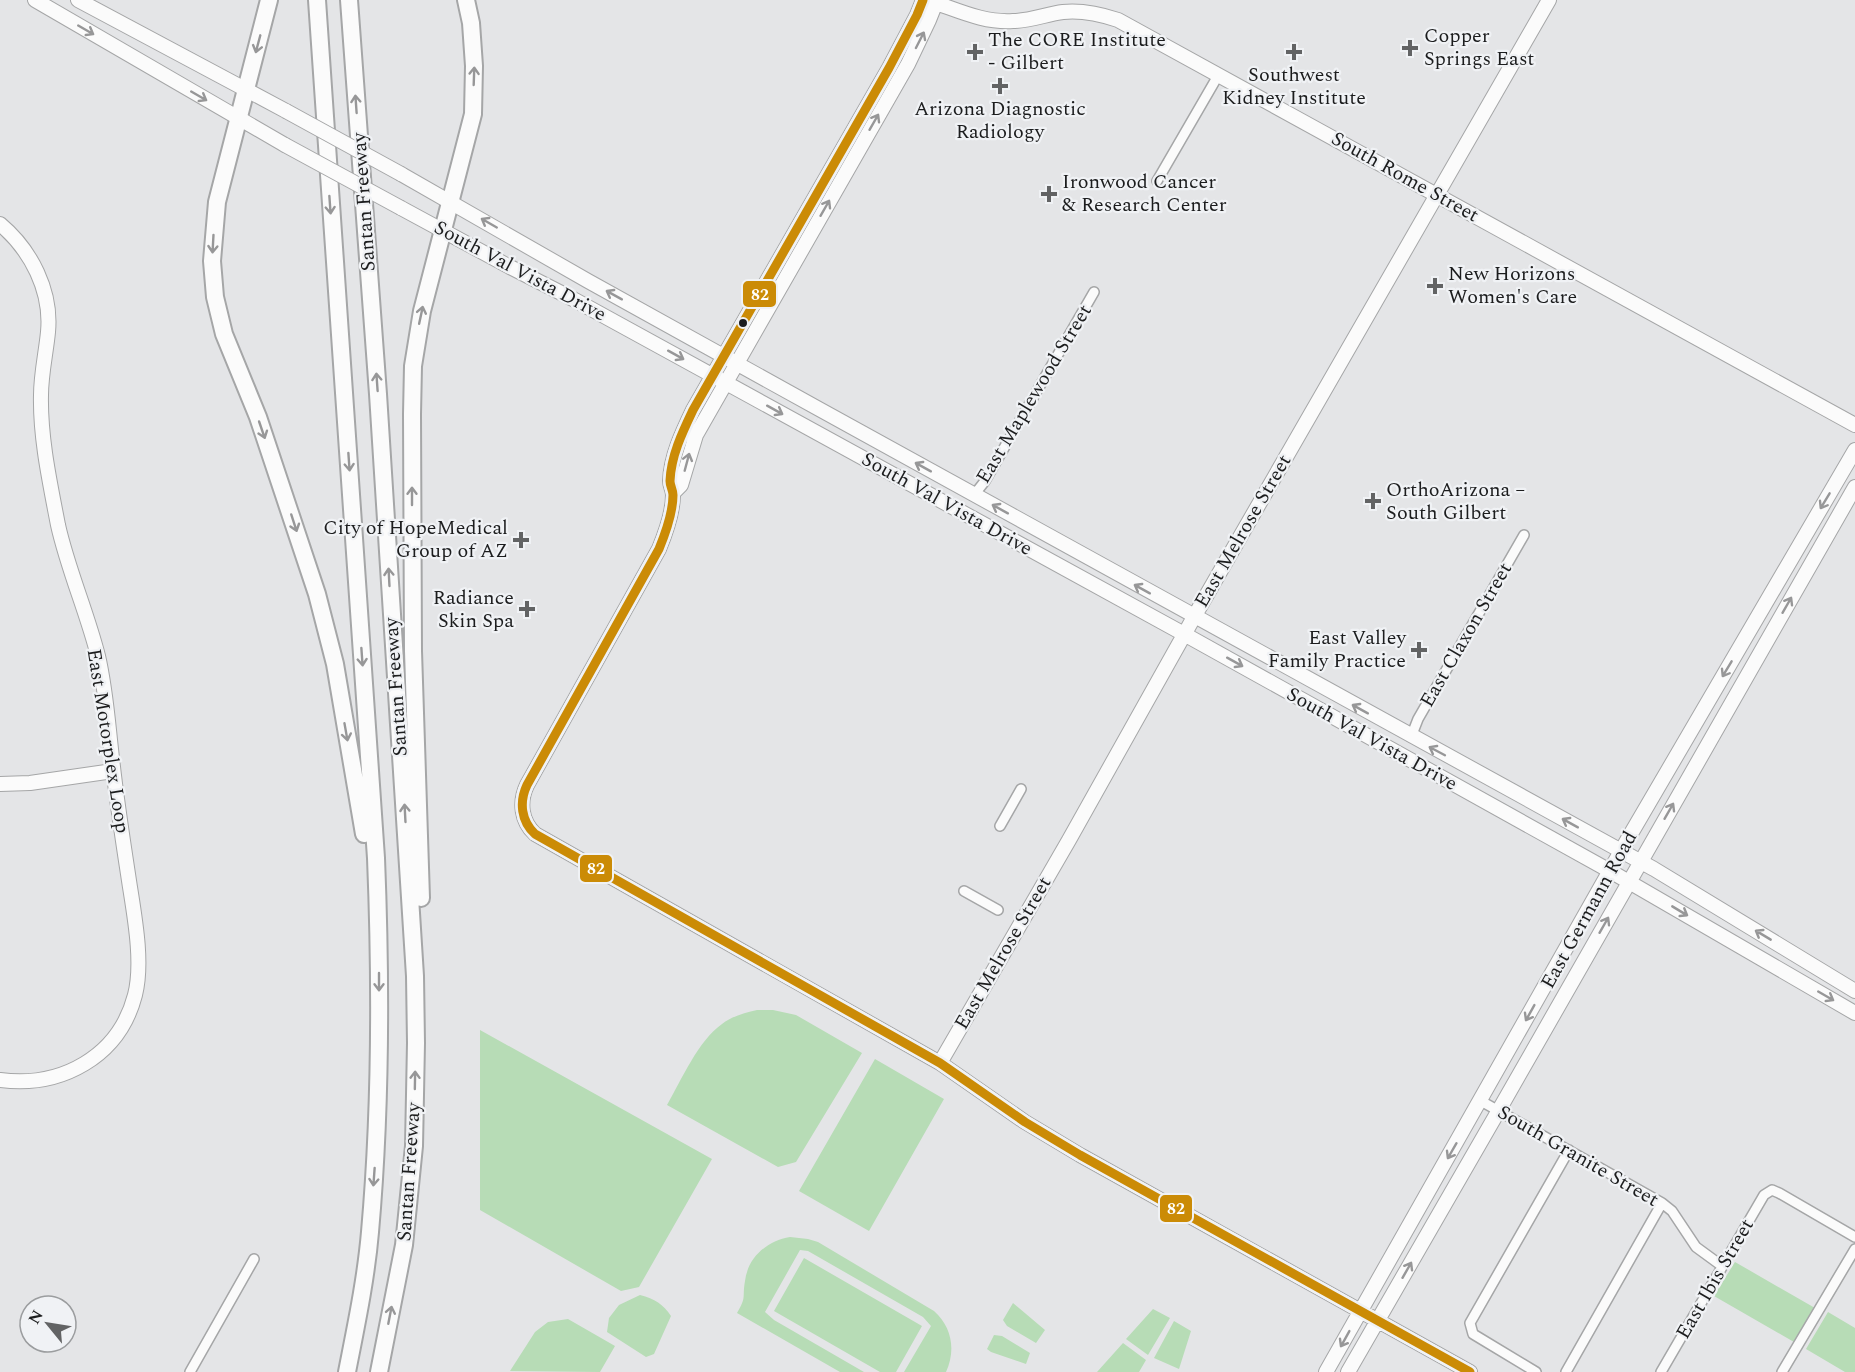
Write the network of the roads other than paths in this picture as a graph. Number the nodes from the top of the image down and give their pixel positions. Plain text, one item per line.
1 (35, 0) edge
2 (78, 0) edge
3 (269, 0) edge
4 (317, 0) edge
5 (349, 0) edge
6 (466, 0) edge
7 (1549, 0) edge
8 (931, 1) edge
9 (1219, 74) junction
10 (247, 89) junction
11 (238, 118) junction
12 (1157, 181) dead end
13 (1437, 194) junction
14 (449, 200) junction
15 (0, 224) edge
16 (442, 230) junction
17 (1094, 292) dead end
18 (730, 360) junction
19 (719, 379) junction
20 (1855, 425) edge
21 (1855, 450) edge
22 (1855, 487) edge
23 (974, 495) junction
24 (964, 514) junction
25 (1524, 535) dead end
26 (1194, 617) junction
27 (1184, 634) junction
28 (1411, 737) junction
29 (1401, 755) junction
30 (113, 771) junction
31 (0, 784) edge
32 (1021, 789) dead end
33 (1000, 826) dead end
34 (1622, 851) junction
35 (1641, 862) junction
36 (1610, 871) junction
37 (1629, 881) junction
38 (964, 891) dead end
39 (998, 910) dead end
40 (379, 924) junction
41 (1806, 961) junction
42 (415, 976) junction
43 (1797, 980) junction
44 (1855, 991) edge
45 (1855, 1013) edge
46 (940, 1063) junction
47 (0, 1080) edge
48 (1481, 1101) junction
49 (1499, 1110) junction
50 (1569, 1150) junction
51 (1662, 1203) junction
52 (1855, 1237) edge
53 (1855, 1249) edge
54 (254, 1259) dead end
55 (1722, 1266) junction
56 (1360, 1311) junction
57 (1378, 1320) junction
58 (190, 1372) edge
59 (347, 1372) edge
60 (379, 1372) edge
61 (1326, 1372) edge
62 (1348, 1372) edge
63 (1470, 1372) edge
64 (1536, 1372) edge
65 (1566, 1372) edge
66 (1661, 1372) edge
67 (1782, 1372) edge

1 -> 11 main road, South Val Vista Drive
2 - 10 main road, South Val Vista Drive
3 -> 10 highway
4 -> 40 highway, Santan Freeway
42 -> 5 highway, Santan Freeway
14 -> 6 highway
7 - 13 main road, East Melrose Street
8 - 9 main road, South Rome Street
8 - 18 main road
18 -> 8 main road
9 - 12 street
9 - 13 main road, South Rome Street
10 - 11 highway
10 - 14 main road, South Val Vista Drive, bridge
11 - 16 main road, South Val Vista Drive, bridge
11 -> 40 highway
13 - 20 main road, South Rome Street
13 - 26 main road, East Melrose Street
14 - 16 highway
18 -> 14 main road, South Val Vista Drive
15 - 30 main road, East Motorplex Loop
16 -> 19 main road, South Val Vista Drive
42 -> 16 highway
17 - 23 street, East Maplewood Street
18 - 19 main road
23 -> 18 main road, South Val Vista Drive
19 -> 24 main road, South Val Vista Drive
19 - 46 main road
21 -> 34 main road, East Germann Road
35 -> 22 main road, East Germann Road
23 - 24 main road
26 -> 23 main road, South Val Vista Drive
24 - 27 main road, South Val Vista Drive
25 - 28 street, East Claxon Street
26 - 27 main road, East Melrose Street
28 -> 26 main road, South Val Vista Drive
27 -> 29 main road, South Val Vista Drive
27 - 46 main road, East Melrose Street
28 - 29 main road
34 -> 28 main road, South Val Vista Drive
29 - 36 main road, South Val Vista Drive
30 - 31 main road
30 - 47 main road, East Motorplex Loop
32 - 33 street
34 - 35 main road, South Val Vista Drive
34 - 36 main road, East Germann Road
35 - 37 main road, East Germann Road
41 -> 35 main road, South Val Vista Drive
36 - 37 main road, South Val Vista Drive
36 -> 48 main road, East Germann Road
37 -> 43 main road, South Val Vista Drive
49 -> 37 main road, East Germann Road
38 - 39 street
40 -> 59 highway, Santan Freeway
41 - 43 main road
41 - 44 main road, South Val Vista Drive
60 -> 42 highway, Santan Freeway
43 -> 45 main road, South Val Vista Drive
46 - 56 main road
48 - 49 street, South Granite Street
48 -> 56 main road, East Germann Road
49 - 50 street, South Granite Street
57 -> 49 main road, East Germann Road
50 - 51 street, South Granite Street
50 - 64 street
51 - 55 street, South Granite Street
51 - 65 street
52 - 55 street, East Ibis Street
53 - 67 street
54 - 58 street
55 - 66 street, East Ibis Street
56 - 57 main road
56 -> 61 main road, East Germann Road
57 - 62 main road, East Germann Road
57 - 63 main road

